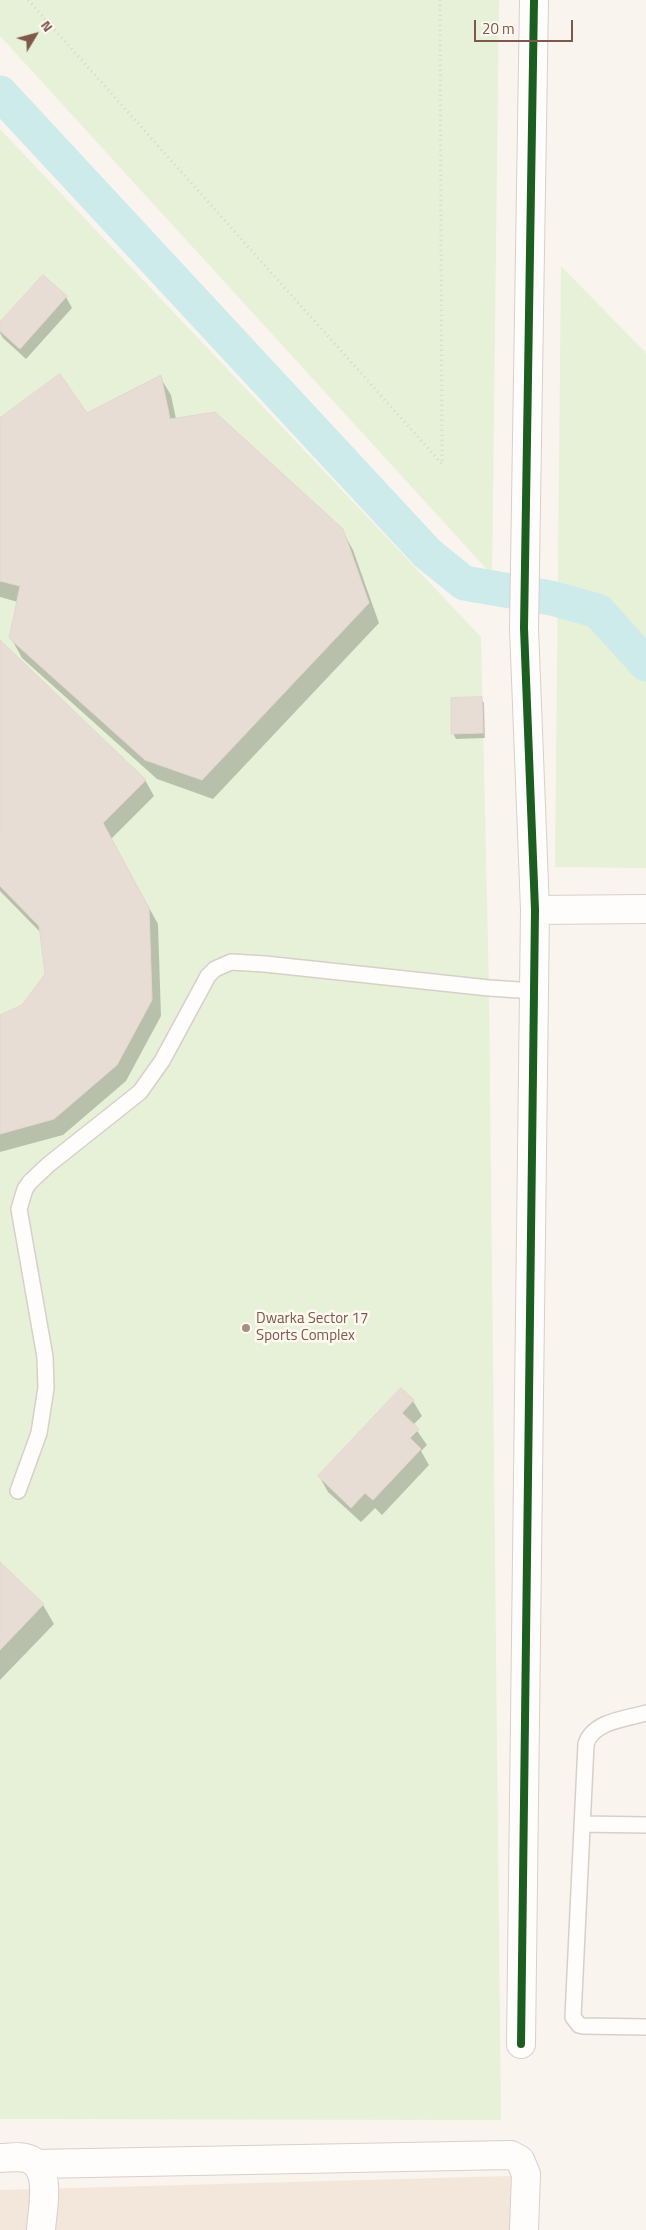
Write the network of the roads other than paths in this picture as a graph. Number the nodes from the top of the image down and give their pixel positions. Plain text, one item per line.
1 (534, 0) edge
2 (536, 910) junction
3 (646, 910) edge
4 (534, 991) junction
5 (18, 1491) dead end
6 (646, 1713) edge
7 (582, 1824) junction
8 (646, 1825) edge
9 (646, 2027) edge
10 (521, 2044) dead end
11 (0, 2158) edge
12 (36, 2164) junction
13 (41, 2230) edge
14 (524, 2230) edge

1 - 2 street
2 - 3 street
2 - 4 street
4 - 5 lane
4 - 10 street
6 - 7 lane
7 - 8 lane
7 - 9 lane
11 - 12 street
12 - 13 street
12 - 14 street

